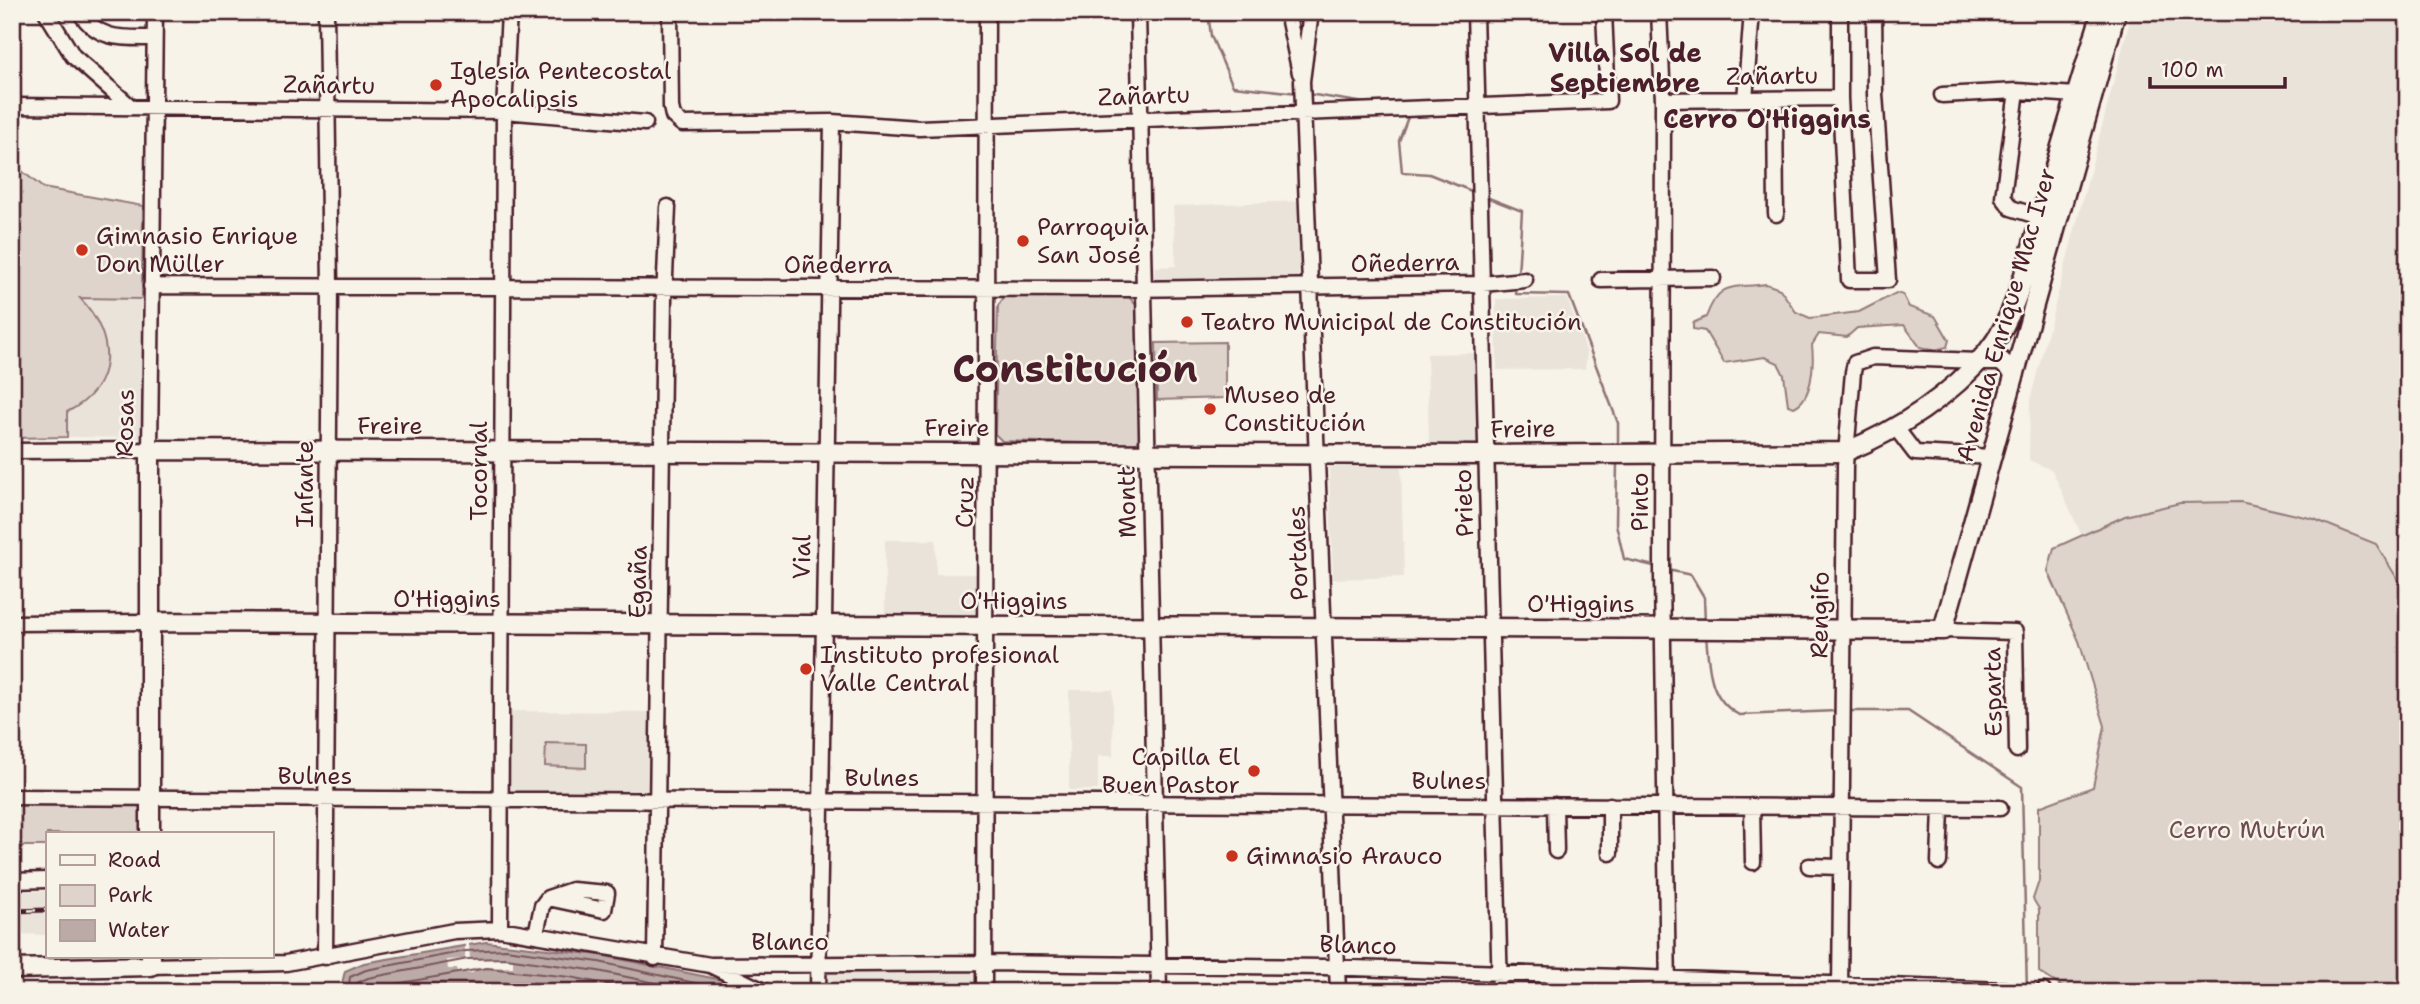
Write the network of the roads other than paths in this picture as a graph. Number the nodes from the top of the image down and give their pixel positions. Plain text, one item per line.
1 (46, 12) edge
2 (80, 12) edge
3 (155, 12) edge
4 (326, 12) edge
5 (509, 12) edge
6 (670, 12) edge
7 (987, 12) edge
8 (1138, 12) edge
9 (1287, 12) edge
10 (1311, 12) edge
11 (1475, 12) edge
12 (1604, 12) edge
13 (1659, 12) edge
14 (1752, 12) edge
15 (1840, 12) edge
16 (1874, 12) edge
17 (2102, 12) edge
18 (2116, 12) edge
19 (1291, 37) junction
20 (153, 38) junction
21 (1308, 38) junction
22 (1302, 81) junction
23 (2017, 91) junction
24 (1942, 95) dead end
25 (2076, 95) junction
26 (1840, 98) junction
27 (1745, 99) junction
28 (1775, 99) junction
29 (1663, 100) junction
30 (12, 106) edge
31 (1476, 106) junction
32 (131, 107) junction
33 (325, 107) junction
34 (153, 108) junction
35 (1304, 109) junction
36 (504, 111) junction
37 (1140, 118) junction
38 (645, 122) dead end
39 (832, 122) junction
40 (2076, 125) junction
41 (989, 126) junction
42 (668, 208) dead end
43 (1776, 214) dead end
44 (2040, 217) junction
45 (2027, 262) junction
46 (1713, 278) dead end
47 (1601, 279) dead end
48 (1663, 279) junction
49 (1525, 280) dead end
50 (1482, 284) junction
51 (151, 286) junction
52 (330, 286) junction
53 (503, 287) junction
54 (664, 287) junction
55 (1311, 287) junction
56 (829, 288) junction
57 (988, 288) junction
58 (2039, 288) junction
59 (1146, 289) junction
60 (2033, 309) junction
61 (2004, 323) junction
62 (1978, 361) junction
63 (2015, 374) junction
64 (1896, 428) junction
65 (150, 450) junction
66 (12, 451) edge
67 (328, 451) junction
68 (501, 451) junction
69 (662, 452) junction
70 (827, 452) junction
71 (1663, 452) junction
72 (1845, 452) junction
73 (988, 453) junction
74 (1149, 453) junction
75 (1317, 454) junction
76 (1486, 454) junction
77 (1992, 457) junction
78 (149, 622) junction
79 (12, 623) edge
80 (327, 623) junction
81 (500, 624) junction
82 (660, 624) junction
83 (824, 625) junction
84 (986, 625) junction
85 (1152, 626) junction
86 (1324, 626) junction
87 (1490, 628) junction
88 (1663, 628) junction
89 (1943, 630) junction
90 (1842, 631) junction
91 (2015, 632) joint
92 (2017, 750) dead end
93 (12, 797) edge
94 (150, 799) junction
95 (326, 799) junction
96 (499, 799) junction
97 (657, 799) junction
98 (821, 800) junction
99 (984, 801) junction
100 (1156, 802) junction
101 (1332, 803) junction
102 (1496, 804) junction
103 (1555, 805) junction
104 (1610, 805) junction
105 (1665, 806) junction
106 (1752, 806) junction
107 (1841, 806) junction
108 (1941, 808) junction
109 (2000, 808) dead end
110 (150, 832) edge
111 (1556, 851) dead end
112 (1610, 853) dead end
113 (1753, 862) dead end
114 (1939, 862) dead end
115 (1809, 866) dead end
116 (1840, 867) junction
117 (46, 880) edge
118 (12, 881) edge
119 (548, 898) dead end
120 (499, 929) junction
121 (536, 934) junction
122 (325, 957) junction
123 (655, 958) junction
124 (151, 961) edge
125 (984, 963) junction
126 (819, 964) junction
127 (1158, 964) junction
128 (710, 965) junction
129 (1338, 967) junction
130 (12, 969) edge
131 (1500, 973) junction
132 (1667, 985) edge
133 (1840, 988) edge
134 (1919, 990) edge
135 (2005, 990) dead end
136 (766, 992) edge
137 (818, 992) edge
138 (984, 992) edge
139 (1159, 992) edge
140 (1338, 992) edge
141 (1500, 992) edge

1 - 32 street
2 - 20 street
3 - 20 street, Rosas
4 - 33 street, Infante
5 - 36 street, Tocornal
6 - 39 street, Zañartu
7 - 41 street, Cruz
8 - 37 street, Montt
9 - 19 street
10 - 21 street
11 - 31 street, Prieto
12 - 31 street, Zañartu
13 - 29 street, Pinto
14 - 27 street
15 - 26 street
16 - 26 street
17 - 25 main road, Avenida Enrique Mac Iver
18 - 40 main road, Avenida Enrique Mac Iver
19 - 21 street
19 - 22 street
20 - 34 street, Rosas
21 - 22 street
22 - 35 street, Portales
23 - 24 street
23 - 25 street
23 - 44 street
25 - 40 main road, Avenida Enrique Mac Iver
26 - 28 street, Zañartu
27 - 28 street, Zañartu
27 - 29 street, Zañartu
28 - 43 street
29 - 48 street, Pinto
30 - 32 street, Zañartu
31 - 35 street, Zañartu
31 - 50 street, Prieto
32 - 34 street, Zañartu
33 - 34 street, Zañartu
33 - 36 street, Zañartu
33 - 52 street, Infante
34 - 51 street, Rosas
35 - 37 street, Zañartu
35 - 55 street, Portales
36 - 38 street, Zañartu
36 - 53 street, Tocornal
37 - 41 street, Zañartu
37 - 59 street, Montt
39 - 41 street, Zañartu
39 - 56 street, Vial
40 - 44 main road, Avenida Enrique Mac Iver
40 - 58 main road, Avenida Enrique Mac Iver
41 - 57 street, Cruz
42 - 54 street, Egaña
44 - 45 main road, Avenida Enrique Mac Iver
45 - 58 main road
45 - 61 main road, Avenida Enrique Mac Iver
46 - 48 street
47 - 48 street
48 - 71 street, Pinto
49 - 50 street, Oñederra
50 - 55 street, Oñederra
50 - 76 street, Prieto
51 - 52 street, Oñederra
51 - 65 street, Rosas
52 - 53 street, Oñederra
52 - 67 street, Infante
53 - 54 street, Oñederra
53 - 68 street, Tocornal
54 - 56 street, Oñederra
54 - 69 street, Egaña
55 - 59 street, Oñederra
55 - 75 street, Portales
56 - 57 street, Oñederra
56 - 70 street, Vial
57 - 59 street, Oñederra
57 - 73 street, Cruz
58 - 60 main road, Avenida Enrique Mac Iver
59 - 74 street, Montt
60 - 61 main road
60 - 63 main road, Avenida Enrique Mac Iver
61 - 62 main road, Avenida Enrique Mac Iver
62 - 63 main road
62 - 64 main road, Freire
62 - 72 street, Rengifo
63 - 77 main road, Avenida Enrique Mac Iver
64 - 72 main road, Freire
64 - 77 street
65 - 66 street, Freire
65 - 67 main road, Freire
65 - 78 main road, Rosas
67 - 68 main road, Freire
67 - 80 street, Infante
68 - 69 main road, Freire
68 - 81 street, Tocornal
69 - 70 main road, Freire
69 - 82 street, Egaña
70 - 73 main road, Freire
70 - 83 street, Vial
71 - 72 main road, Freire
71 - 76 main road, Freire
71 - 88 street, Pinto
72 - 90 street, Rengifo
73 - 74 main road, Freire
73 - 84 street, Cruz
74 - 75 main road, Freire
74 - 85 street, Montt
75 - 76 main road, Freire
75 - 86 street, Portales
76 - 87 street, Prieto
77 - 89 main road, Avenida Enrique Mac Iver
78 - 79 street, O'Higgins
78 - 80 main road, O'Higgins
78 - 94 main road, Rosas
80 - 81 main road, O'Higgins
80 - 95 street, Infante
81 - 82 main road, O'Higgins
81 - 96 street, Tocornal
82 - 83 main road, O'Higgins
82 - 97 street, Egaña
83 - 84 main road, O'Higgins
83 - 98 street, Vial
84 - 85 main road, O'Higgins
84 - 99 street, Cruz
85 - 86 main road, O'Higgins
85 - 100 street, Montt
86 - 87 main road, O'Higgins
86 - 101 street, Portales
87 - 88 main road, O'Higgins
87 - 102 street, Prieto
88 - 90 main road, O'Higgins
88 - 105 street, Pinto
89 - 90 main road, O'Higgins
89 - 91 street, O'Higgins
90 - 107 street, Rengifo
91 - 92 street, Esparta
93 - 94 street, Bulnes
94 - 95 street, Bulnes
94 - 110 main road, Rosas
95 - 96 street, Bulnes
95 - 122 street, Infante
96 - 97 street, Bulnes
96 - 120 street, Tocornal
97 - 98 street, Bulnes
97 - 123 street, Egaña
98 - 99 street, Bulnes
98 - 126 street, Vial
99 - 100 street, Bulnes
99 - 125 street, Cruz
100 - 101 street, Bulnes
100 - 127 street, Montt
101 - 102 street, Bulnes
101 - 129 street, Portales
102 - 103 street, Bulnes
102 - 131 street, Prieto
103 - 104 street, Bulnes
103 - 111 street
104 - 105 street, Bulnes
104 - 112 street
105 - 106 street, Bulnes
105 - 132 street, Pinto
106 - 107 street, Bulnes
106 - 113 street
107 - 108 street, Bulnes
107 - 116 street, Rengifo
108 - 109 street, Bulnes
108 - 114 street
115 - 116 street
116 - 133 street, Rengifo
117 - 118 street
119 - 121 street
120 - 121 street
120 - 122 street
121 - 123 street
122 - 124 street
123 - 128 street
124 - 130 main road
125 - 126 street, Blanco
125 - 127 street, Blanco
125 - 138 street, Cruz
126 - 128 street, Blanco
126 - 137 street, Vial
127 - 129 street, Blanco
127 - 139 street, Montt
128 - 136 street
129 - 131 street, Blanco
129 - 140 street, Portales
131 - 132 street, Blanco
131 - 141 street, Prieto
132 - 133 street, Blanco
133 - 134 street, Blanco
134 - 135 street, Blanco

